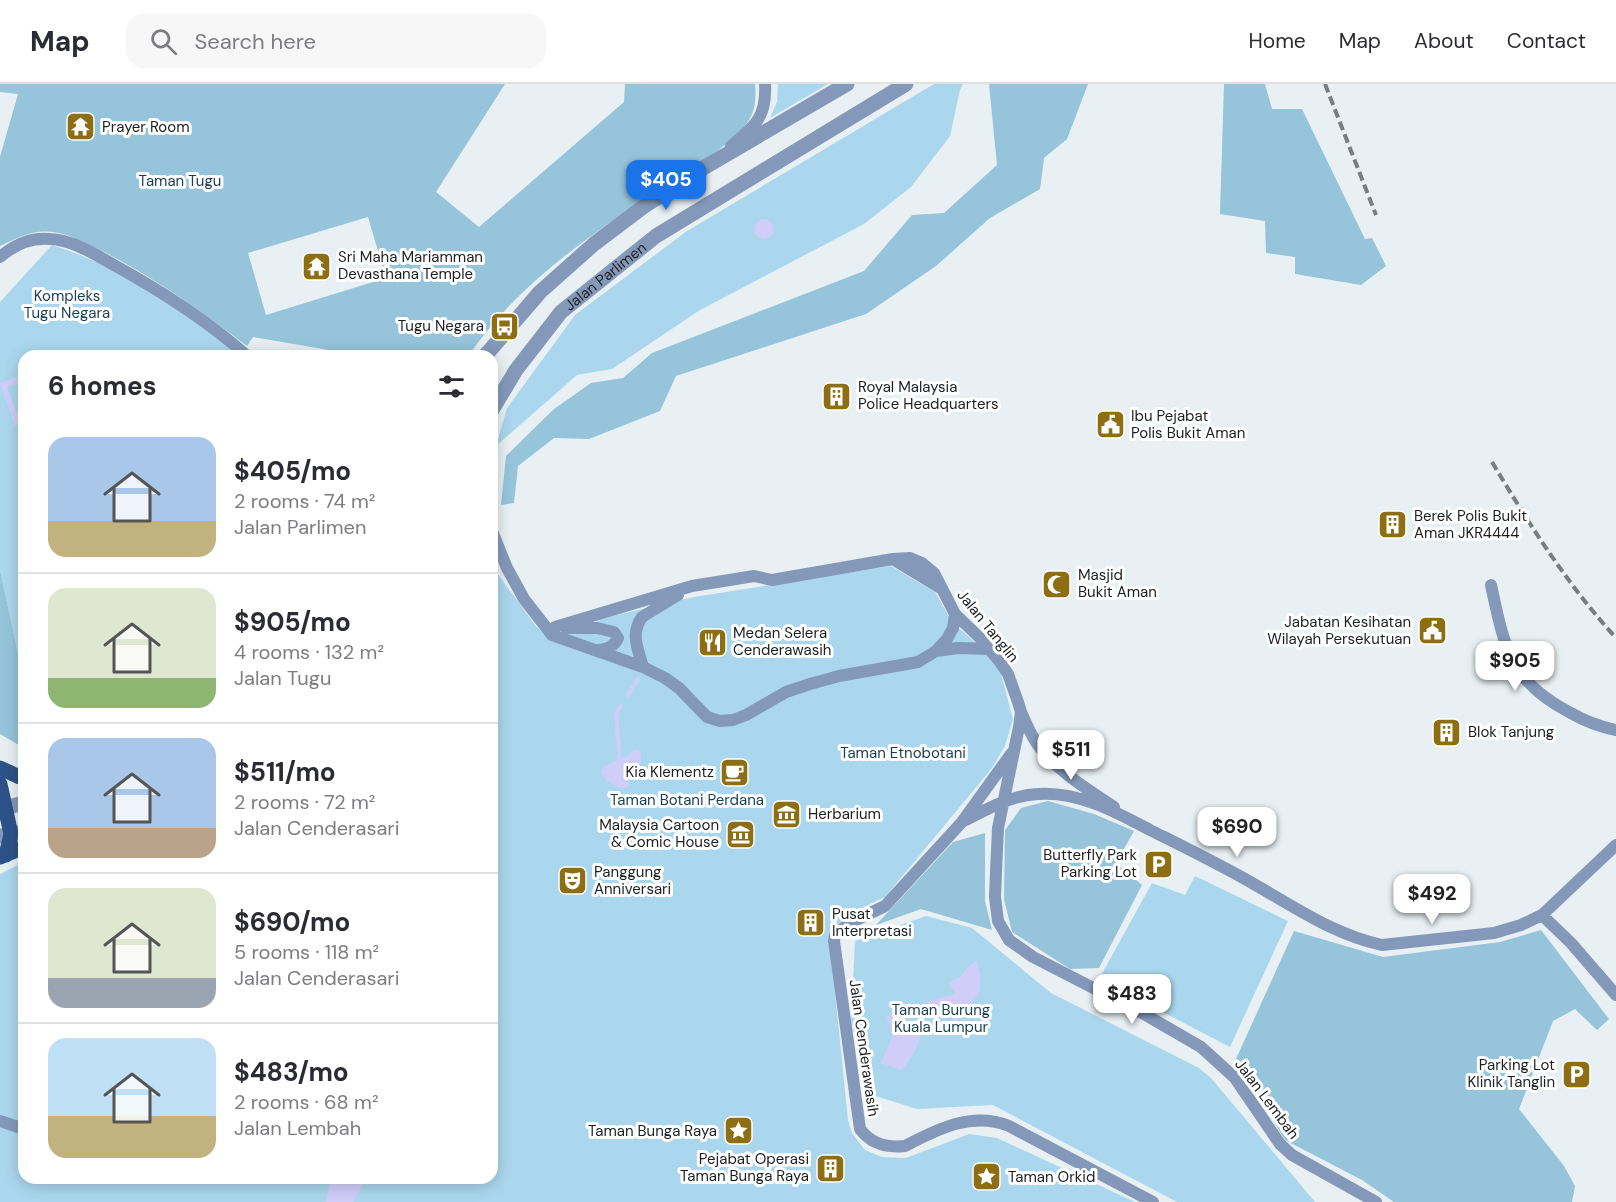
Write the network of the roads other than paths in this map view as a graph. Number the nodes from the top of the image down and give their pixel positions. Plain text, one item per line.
1 (765, 84) edge
2 (847, 84) edge
3 (906, 84) edge
4 (705, 167) junction
5 (0, 257) edge
6 (240, 350) edge
7 (490, 350) edge
8 (498, 400) edge
9 (498, 546) edge
10 (498, 561) edge
11 (507, 568) junction
12 (1491, 585) dead end
13 (692, 586) junction
14 (955, 614) junction
15 (550, 627) junction
16 (990, 649) junction
17 (596, 651) junction
18 (936, 651) junction
19 (643, 667) junction
20 (1021, 712) junction
21 (1616, 730) edge
22 (1014, 749) junction
23 (0, 768) edge
24 (18, 776) edge
25 (0, 784) edge
26 (1003, 802) junction
27 (18, 804) edge
28 (3, 808) edge
29 (962, 822) junction
30 (1135, 822) junction
31 (12, 834) edge
32 (1616, 845) edge
33 (18, 850) edge
34 (3, 856) edge
35 (1542, 915) junction
36 (1616, 995) edge
37 (0, 1121) edge
38 (18, 1127) edge
39 (1153, 1202) edge
40 (1376, 1202) edge

1 - 4 street
2 - 4 street, Jalan Parlimen
3 - 8 street, Jalan Parlimen
4 - 7 street, Jalan Parlimen
5 - 6 street
9 - 11 street
10 - 11 street
11 - 15 street
12 - 21 street
13 - 14 street, Jalan Tanglin
13 - 15 street, Jalan Tanglin
13 - 19 street, Jalan Tanglin
14 - 16 street, Jalan Tanglin
14 - 18 street
15 - 17 street
15 - 17 street
16 - 18 street
16 - 20 street, Jalan Tanglin
17 - 19 street
18 - 19 street
20 - 22 street, Jalan Tanglin
20 - 30 street
22 - 26 street, Jalan Tanglin
22 - 29 street
23 - 24 main road
25 - 28 main road
26 - 29 street
26 - 30 street
26 - 40 street, Jalan Lembah
27 - 28 street
28 - 31 main road
29 - 39 street, Jalan Cenderawasih
30 - 35 street
31 - 34 main road
32 - 35 street
33 - 34 main road
35 - 36 street
37 - 38 street

